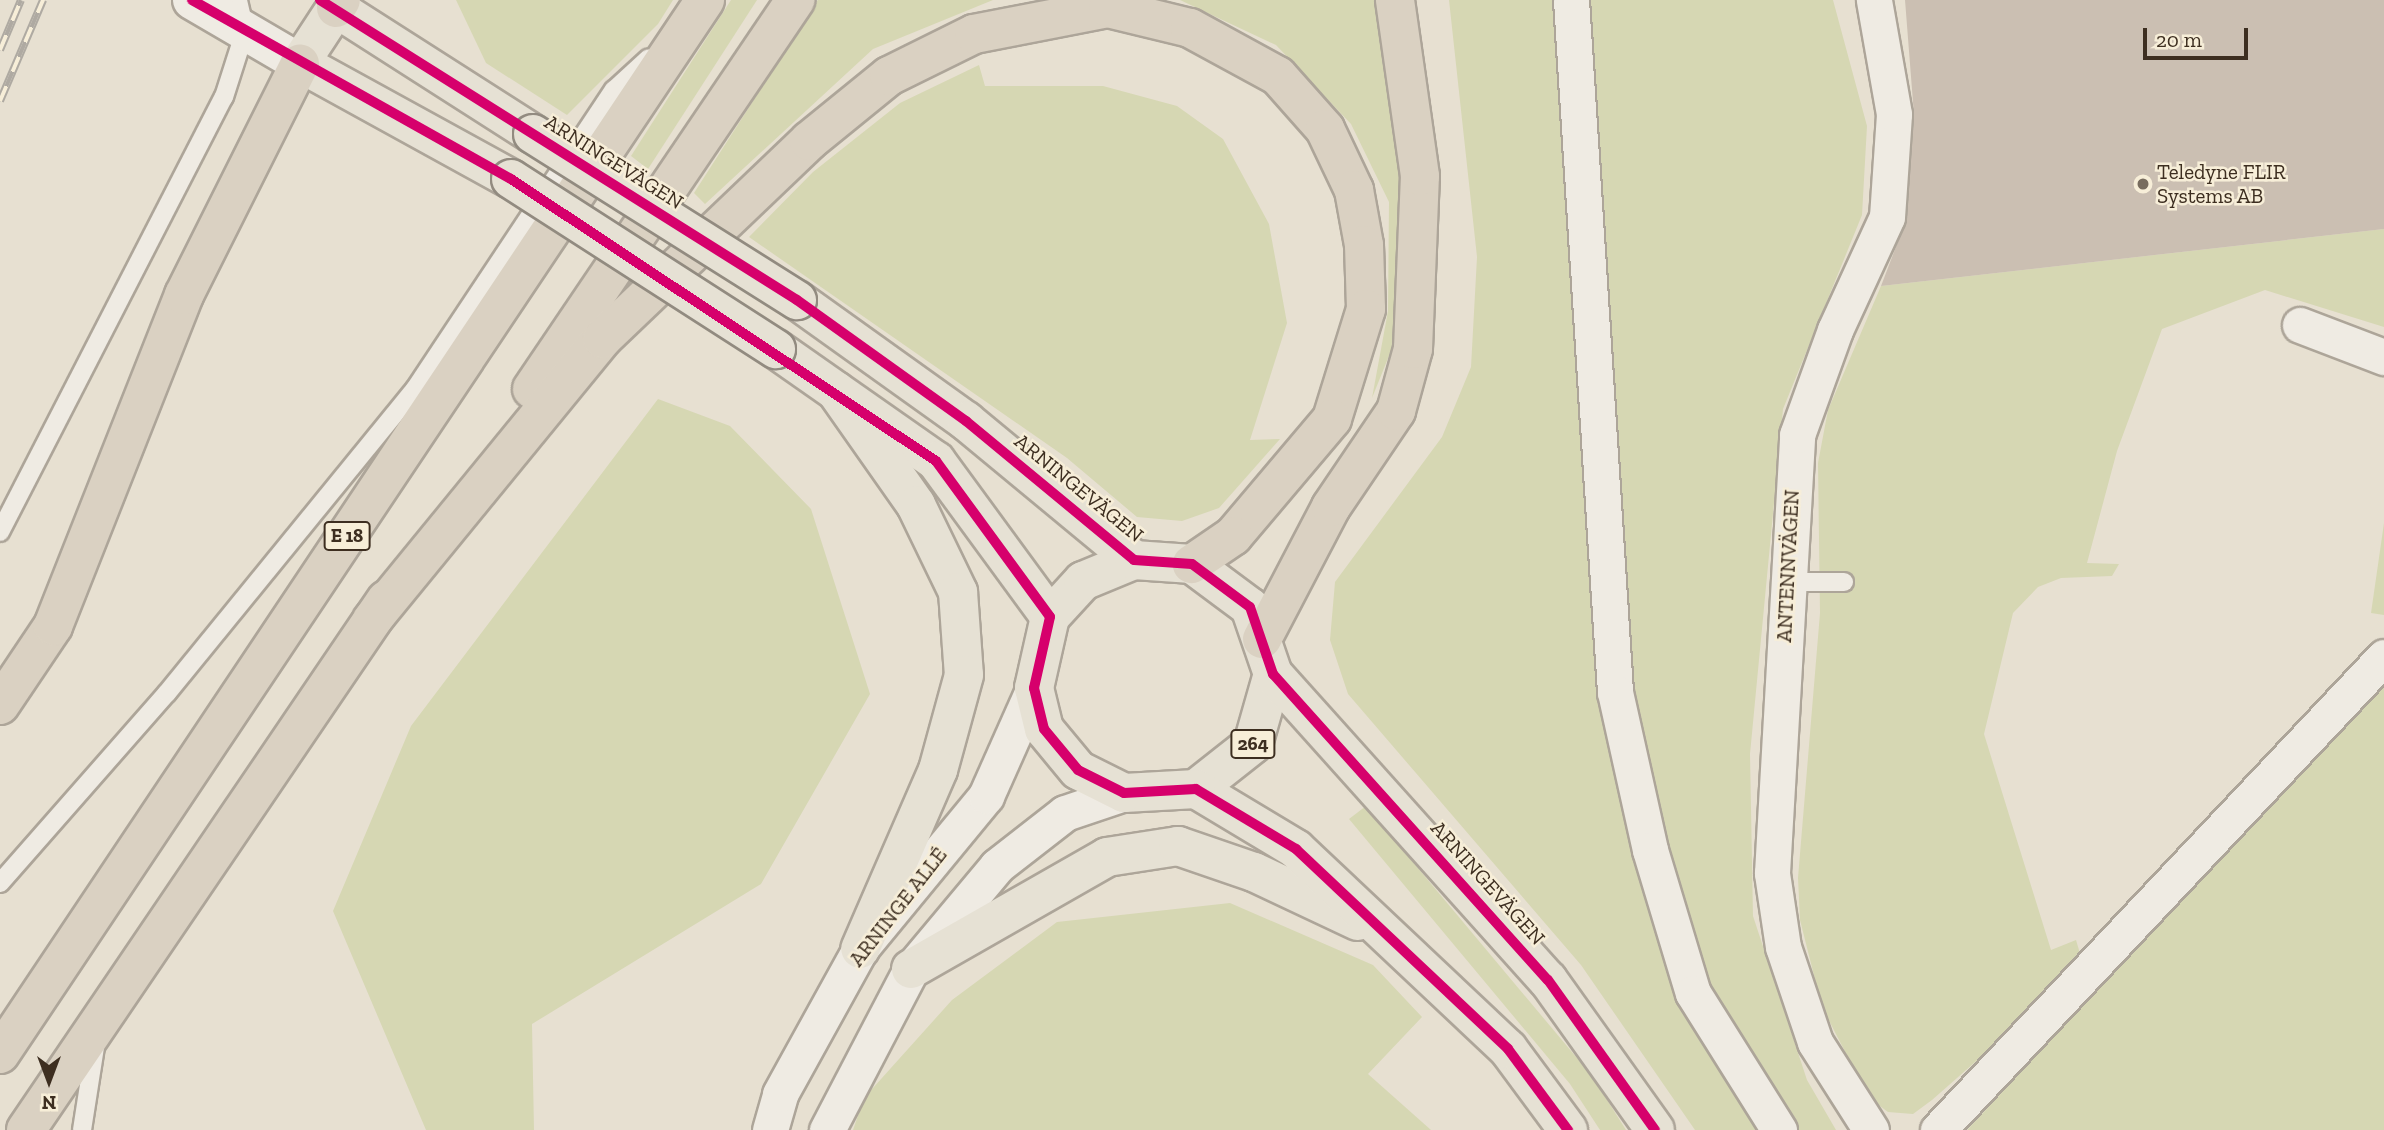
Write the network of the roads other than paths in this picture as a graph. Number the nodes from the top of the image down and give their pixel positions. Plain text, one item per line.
1 (192, 0) edge
2 (795, 0) edge
3 (1395, 0) edge
4 (1571, 0) edge
5 (1874, 0) edge
6 (333, 3) edge
7 (699, 9) edge
8 (241, 15) edge
9 (300, 63) junction
10 (2300, 326) dead end
11 (2384, 357) edge
12 (836, 391) junction
13 (0, 532) edge
14 (1134, 559) junction
15 (1192, 564) junction
16 (1789, 582) junction
17 (1844, 582) dead end
18 (1050, 617) junction
19 (372, 620) junction
20 (1268, 657) junction
21 (2384, 657) edge
22 (1034, 688) junction
23 (0, 705) edge
24 (1196, 789) junction
25 (1124, 793) junction
26 (0, 883) edge
27 (1388, 936) junction
28 (860, 949) junction
29 (911, 969) junction
30 (98, 1024) junction
31 (0, 1054) edge
32 (26, 1130) edge
33 (82, 1130) edge
34 (770, 1130) edge
35 (827, 1130) edge
36 (1568, 1130) edge
37 (1655, 1130) edge
38 (1779, 1130) edge
39 (1871, 1130) edge
40 (1938, 1130) edge

1 - 8 main road
2 - 19 highway
3 - 20 highway
4 - 38 street
5 - 16 street, ANTENNVÄGEN
6 - 9 main road
6 - 14 main road, ARNINGEVÄGEN, bridge
7 - 26 lane
7 - 31 highway, E 18
8 - 9 main road
8 - 13 lane
9 - 12 main road, bridge
9 - 23 highway
10 - 11 street
12 - 18 main road
12 - 28 main road
14 - 15 main road, ARNINGEVÄGEN
14 - 18 main road, ARNINGEVÄGEN
15 - 19 highway
15 - 20 main road, ARNINGEVÄGEN
16 - 17 lane
16 - 39 street, ANTENNVÄGEN
18 - 22 main road, ARNINGEVÄGEN
19 - 30 highway
20 - 24 main road, 264
20 - 37 main road, ARNINGEVÄGEN
21 - 40 street
22 - 25 main road, ARNINGEVÄGEN
22 - 28 street, ARNINGE ALLÉ
24 - 25 main road, ARNINGEVÄGEN
24 - 27 main road
25 - 29 street
27 - 29 main road
27 - 36 main road
28 - 34 street, ARNINGE ALLÉ
29 - 35 street
30 - 32 highway
30 - 33 lane

